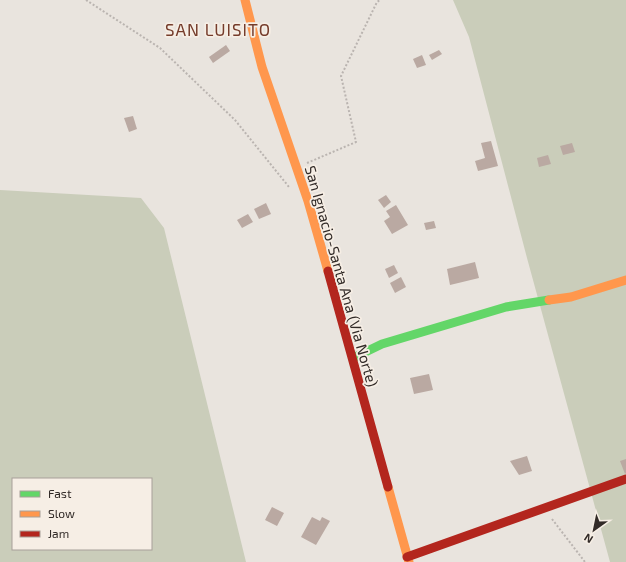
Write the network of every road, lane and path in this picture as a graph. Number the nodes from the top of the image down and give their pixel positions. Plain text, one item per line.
1 (86, 0) edge
2 (245, 0) edge
3 (380, 0) edge
4 (296, 167) junction
5 (292, 189) dead end
6 (626, 280) edge
7 (353, 358) junction
8 (626, 479) edge
9 (544, 508) junction
10 (408, 560) edge
11 (585, 562) edge

1 - 5 path
2 - 4 main road, San Ignacio-Santa Ana (Via Norte)
3 - 4 path
4 - 7 main road, San Ignacio-Santa Ana (Via Norte)
6 - 7 main road
7 - 10 main road, San Ignacio-Santa Ana (Via Norte)
8 - 9 main road
9 - 10 main road
9 - 11 path

